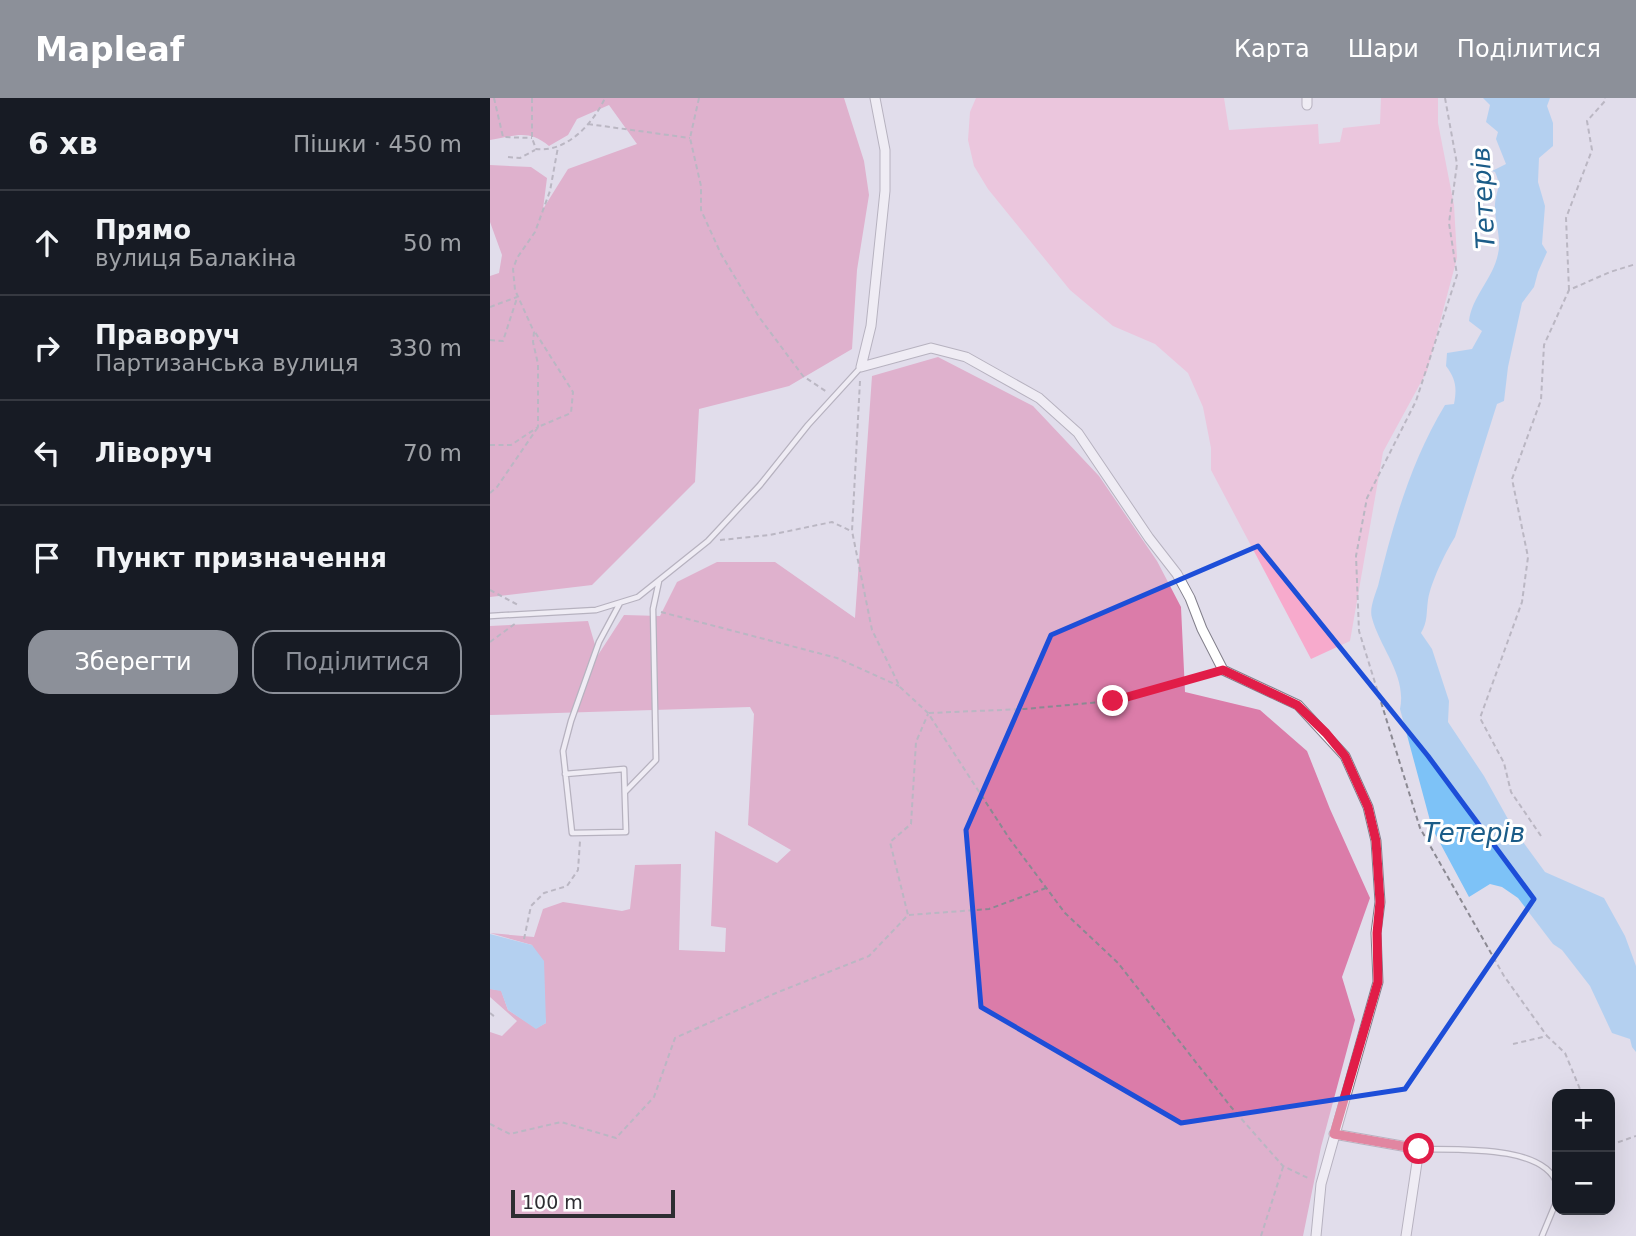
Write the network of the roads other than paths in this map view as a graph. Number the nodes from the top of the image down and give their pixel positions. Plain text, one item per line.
1 (875, 98) edge
2 (861, 367) junction
3 (659, 580) junction
4 (620, 602) junction
5 (490, 616) edge
6 (565, 775) junction
7 (625, 792) junction
8 (1334, 1134) junction
9 (1419, 1149) junction
10 (1552, 1176) edge
11 (1552, 1212) edge
12 (1316, 1236) edge
13 (1406, 1236) edge
14 (1542, 1236) edge

1 - 2 street
2 - 3 lane
2 - 8 street
3 - 4 lane
3 - 7 lane
4 - 5 lane
4 - 6 lane
6 - 7 lane
6 - 7 lane
8 - 9 street
8 - 12 street
9 - 10 lane
9 - 13 street
11 - 14 lane

